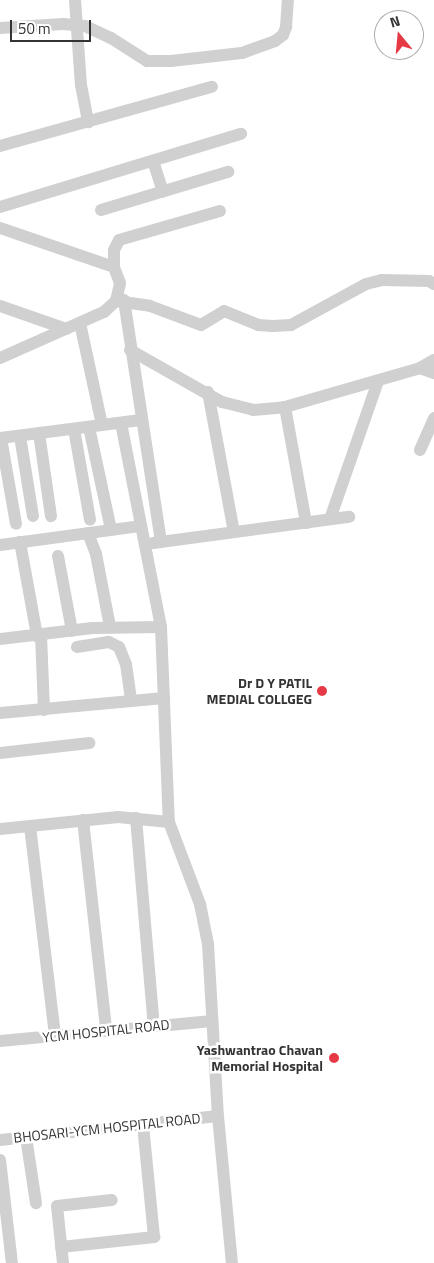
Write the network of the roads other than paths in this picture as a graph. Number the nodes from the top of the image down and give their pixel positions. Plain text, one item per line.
1 (75, 0) edge
2 (288, 0) edge
3 (78, 26) junction
4 (0, 28) edge
5 (212, 87) dead end
6 (88, 122) junction
7 (241, 134) dead end
8 (0, 146) edge
9 (153, 161) junction
10 (228, 172) dead end
11 (162, 192) junction
12 (0, 207) edge
13 (101, 210) dead end
14 (220, 211) dead end
15 (0, 228) edge
16 (114, 267) junction
17 (434, 284) edge
18 (120, 301) junction
19 (0, 306) edge
20 (80, 322) junction
21 (66, 329) junction
22 (130, 350) junction
23 (0, 358) edge
24 (434, 360) edge
25 (420, 368) junction
26 (434, 373) edge
27 (378, 381) junction
28 (208, 392) junction
29 (284, 407) junction
30 (434, 418) edge
31 (141, 420) junction
32 (121, 423) junction
33 (102, 425) junction
34 (89, 427) junction
35 (74, 429) junction
36 (39, 433) junction
37 (20, 436) junction
38 (0, 438) edge
39 (420, 450) dead end
40 (33, 516) dead end
41 (52, 516) dead end
42 (349, 517) dead end
43 (330, 519) junction
44 (90, 520) dead end
45 (306, 523) junction
46 (16, 524) dead end
47 (140, 526) junction
48 (111, 530) junction
49 (234, 532) junction
50 (88, 533) junction
51 (20, 542) junction
52 (161, 542) junction
53 (0, 545) edge
54 (143, 545) junction
55 (58, 556) dead end
56 (110, 627) junction
57 (161, 627) junction
58 (72, 631) junction
59 (1, 636) edge
60 (39, 636) junction
61 (77, 646) dead end
62 (164, 698) junction
63 (131, 702) junction
64 (44, 710) junction
65 (0, 713) edge
66 (90, 744) dead end
67 (0, 753) edge
68 (136, 818) junction
69 (83, 820) junction
70 (169, 822) junction
71 (30, 826) junction
72 (0, 829) edge
73 (212, 1021) junction
74 (154, 1026) junction
75 (106, 1030) junction
76 (54, 1036) junction
77 (0, 1042) edge
78 (218, 1116) junction
79 (143, 1124) junction
80 (26, 1137) junction
81 (0, 1140) edge
82 (0, 1160) edge
83 (112, 1200) dead end
84 (36, 1203) dead end
85 (61, 1247) junction
86 (12, 1263) edge
87 (63, 1263) edge
88 (232, 1263) edge

1 - 3 street
2 - 3 street
3 - 4 street
3 - 6 street
5 - 6 street
6 - 8 street
7 - 9 street
9 - 11 street
9 - 12 street
10 - 11 street
11 - 13 street
14 - 16 street
15 - 16 street
16 - 18 street
17 - 18 street
18 - 20 street
18 - 22 street
19 - 21 street
20 - 21 street
20 - 33 street
21 - 23 street
22 - 28 street
22 - 31 street
24 - 25 street
25 - 26 street
25 - 27 street
27 - 29 street
27 - 43 street
28 - 29 street
28 - 49 street
29 - 45 street
30 - 39 street
31 - 32 street
31 - 52 street
32 - 33 street
32 - 47 street
33 - 34 street
34 - 35 street
34 - 48 street
35 - 36 street
35 - 44 street
36 - 37 street
36 - 41 street
37 - 38 street
37 - 40 street
38 - 46 street
42 - 43 street
43 - 45 street
45 - 49 street
47 - 48 street
47 - 54 street
48 - 50 street
49 - 52 street
50 - 51 street
50 - 56 street
51 - 53 street
51 - 60 street
52 - 54 street
54 - 57 street
55 - 58 street
56 - 57 street
56 - 58 street
57 - 62 street
58 - 60 street
59 - 60 street
60 - 64 street
61 - 63 street
62 - 63 street
62 - 70 street
63 - 64 street
64 - 65 street
66 - 67 street
68 - 69 street
68 - 70 street
68 - 74 street
69 - 71 street
69 - 75 street
70 - 73 street
71 - 72 street
71 - 76 street
73 - 74 street, YCM HOSPITAL ROAD
73 - 78 street
74 - 75 street, YCM HOSPITAL ROAD
75 - 76 street, YCM HOSPITAL ROAD
76 - 77 street, YCM HOSPITAL ROAD
78 - 79 street, BHOSARI-YCM HOSPITAL ROAD
78 - 88 street, BHOSARI-YCM HOSPITAL ROAD
79 - 80 street, BHOSARI-YCM HOSPITAL ROAD
79 - 85 street
80 - 81 street, BHOSARI-YCM HOSPITAL ROAD
80 - 84 street
82 - 86 street
83 - 85 street
85 - 87 street

